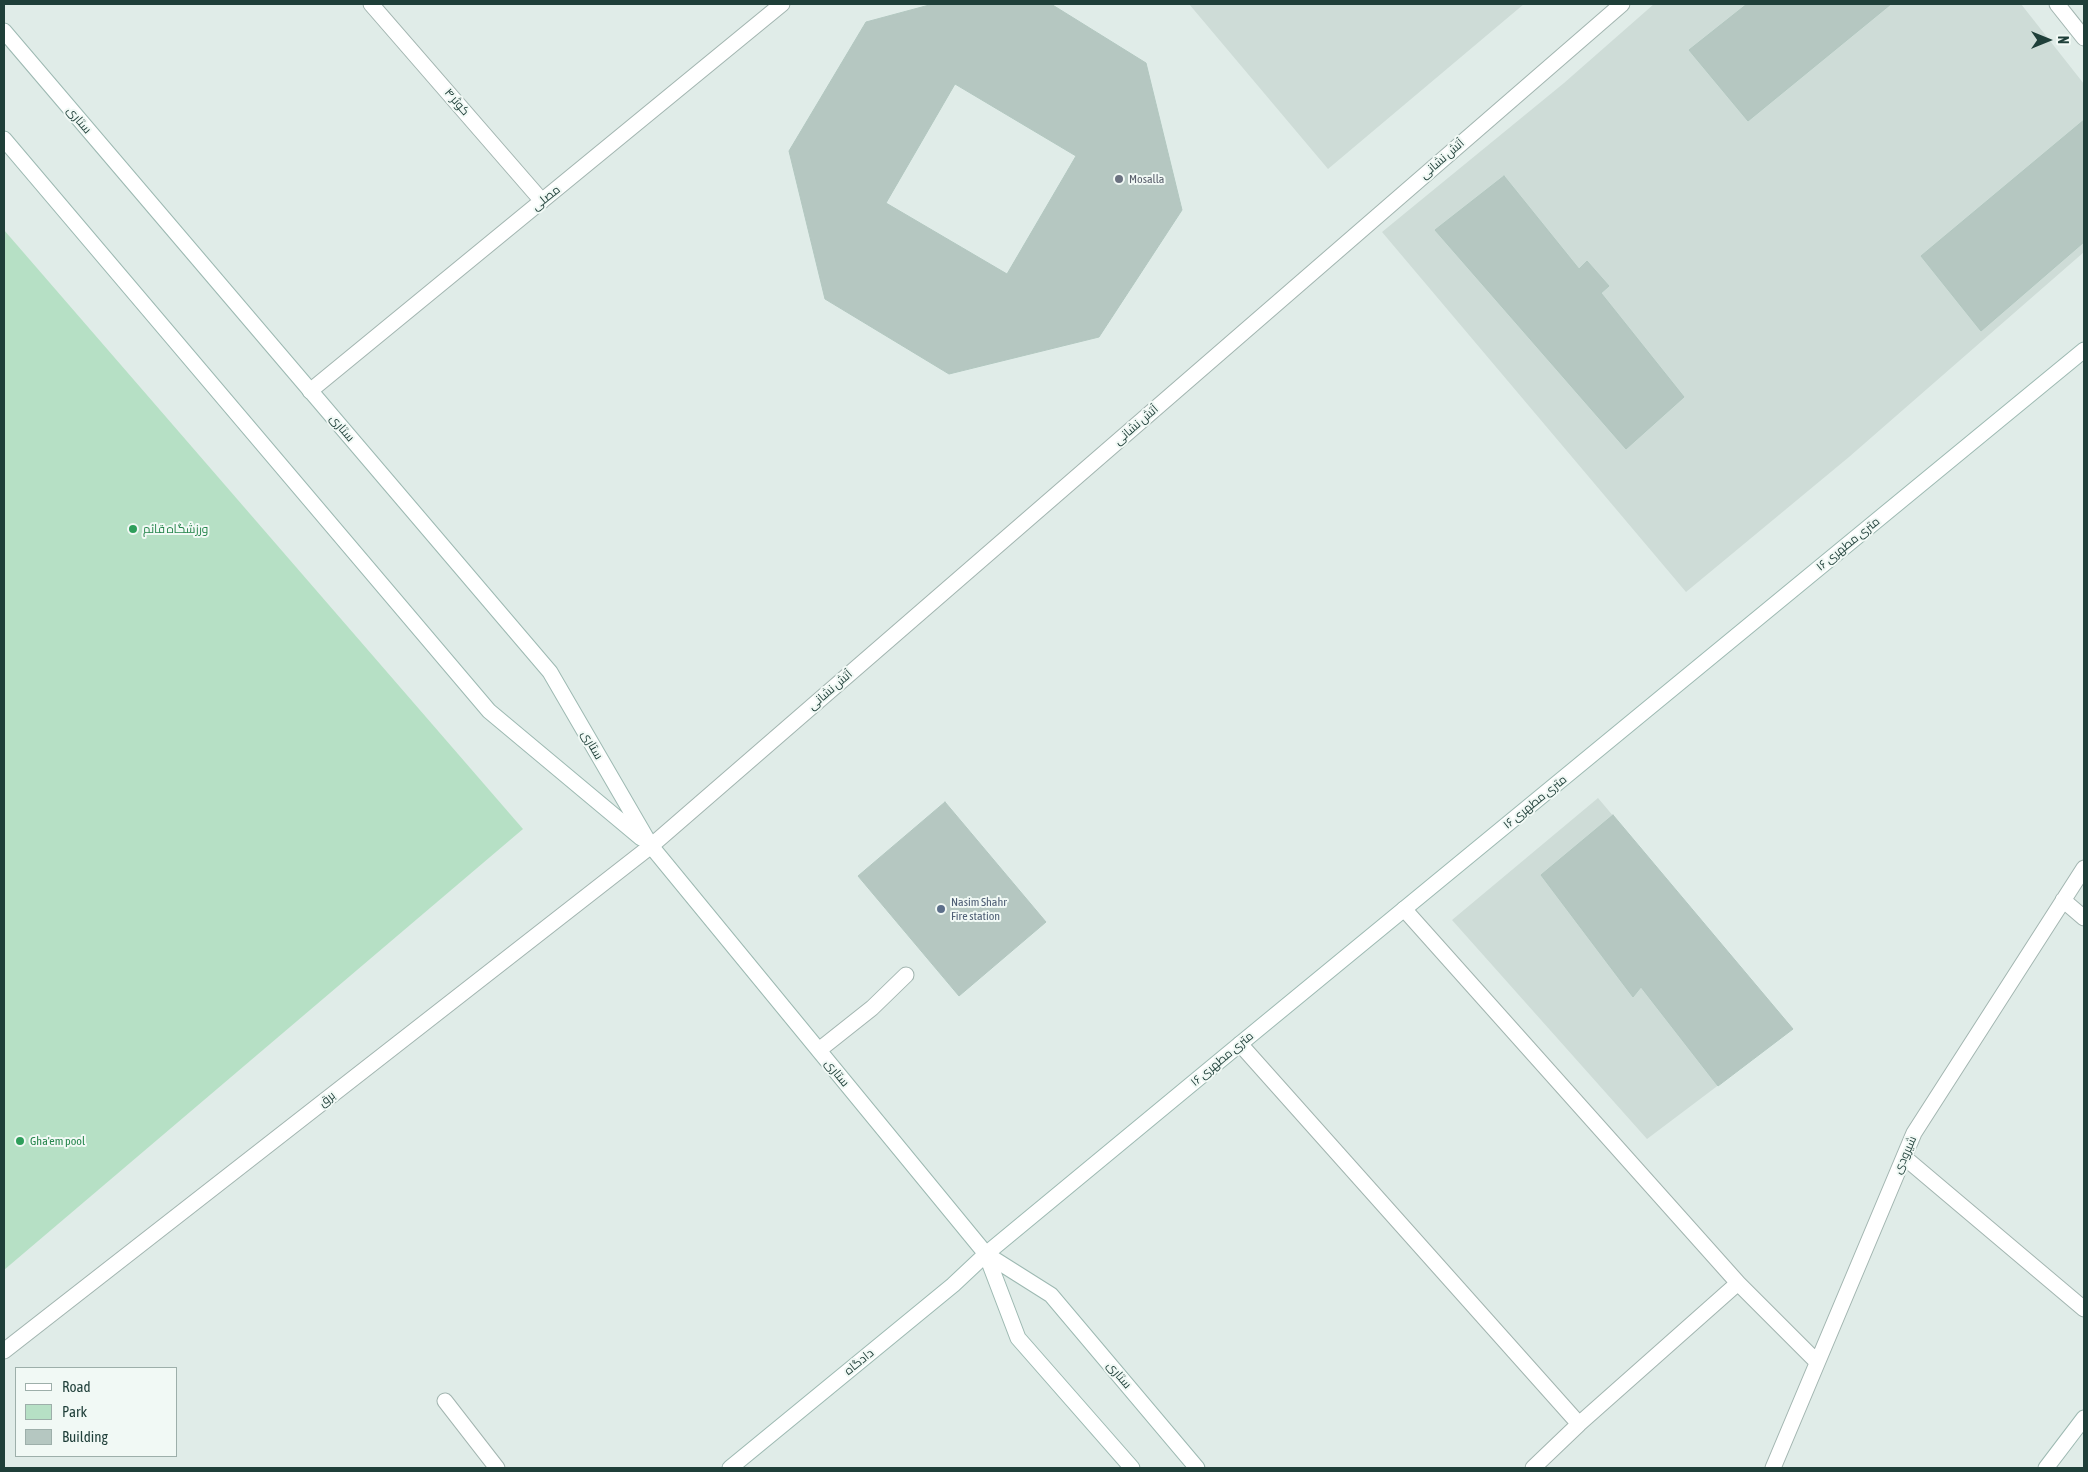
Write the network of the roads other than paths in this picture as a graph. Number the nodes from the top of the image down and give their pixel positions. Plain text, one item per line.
1 (371, 4) edge
2 (1622, 4) edge
3 (2057, 4) edge
4 (777, 5) edge
5 (4, 31) edge
6 (2084, 38) edge
7 (4, 139) edge
8 (542, 201) junction
9 (2084, 350) edge
10 (310, 391) junction
11 (651, 846) junction
12 (2084, 868) edge
13 (2064, 900) junction
14 (1404, 909) junction
15 (2084, 918) edge
16 (906, 975) dead end
17 (1240, 1044) junction
18 (819, 1050) junction
19 (1904, 1157) junction
20 (986, 1254) junction
21 (1738, 1283) junction
22 (2084, 1309) edge
23 (4, 1351) edge
24 (1817, 1362) junction
25 (446, 1401) dead end
26 (2084, 1418) edge
27 (1579, 1424) junction
28 (498, 1468) edge
29 (730, 1468) edge
30 (1132, 1468) edge
31 (1197, 1468) edge
32 (1533, 1468) edge
33 (1773, 1468) edge
34 (2046, 1468) edge

1 - 8 street, کوثر ۴
2 - 11 street, آتش نشانی
3 - 6 street
4 - 8 street, مصلی
5 - 10 street, ستاری
7 - 11 street, ستاری
8 - 10 street, مصلی
9 - 14 street, ۱۶ متری مطهری
10 - 11 street, ستاری
11 - 18 street, ستاری
11 - 23 street, برق
12 - 13 street, شیرودی
13 - 15 street
13 - 19 street, شیرودی
14 - 17 street, ۱۶ متری مطهری
14 - 21 street
16 - 18 street
17 - 20 street, ۱۶ متری مطهری
17 - 27 street
18 - 20 street, ستاری
19 - 22 street
19 - 24 street, شیرودی
20 - 29 street, دادگاه
20 - 30 street, ستاری
20 - 31 street, ستاری
21 - 24 street
21 - 27 street
24 - 33 street, شیرودی
25 - 28 street
26 - 34 street
27 - 32 street

